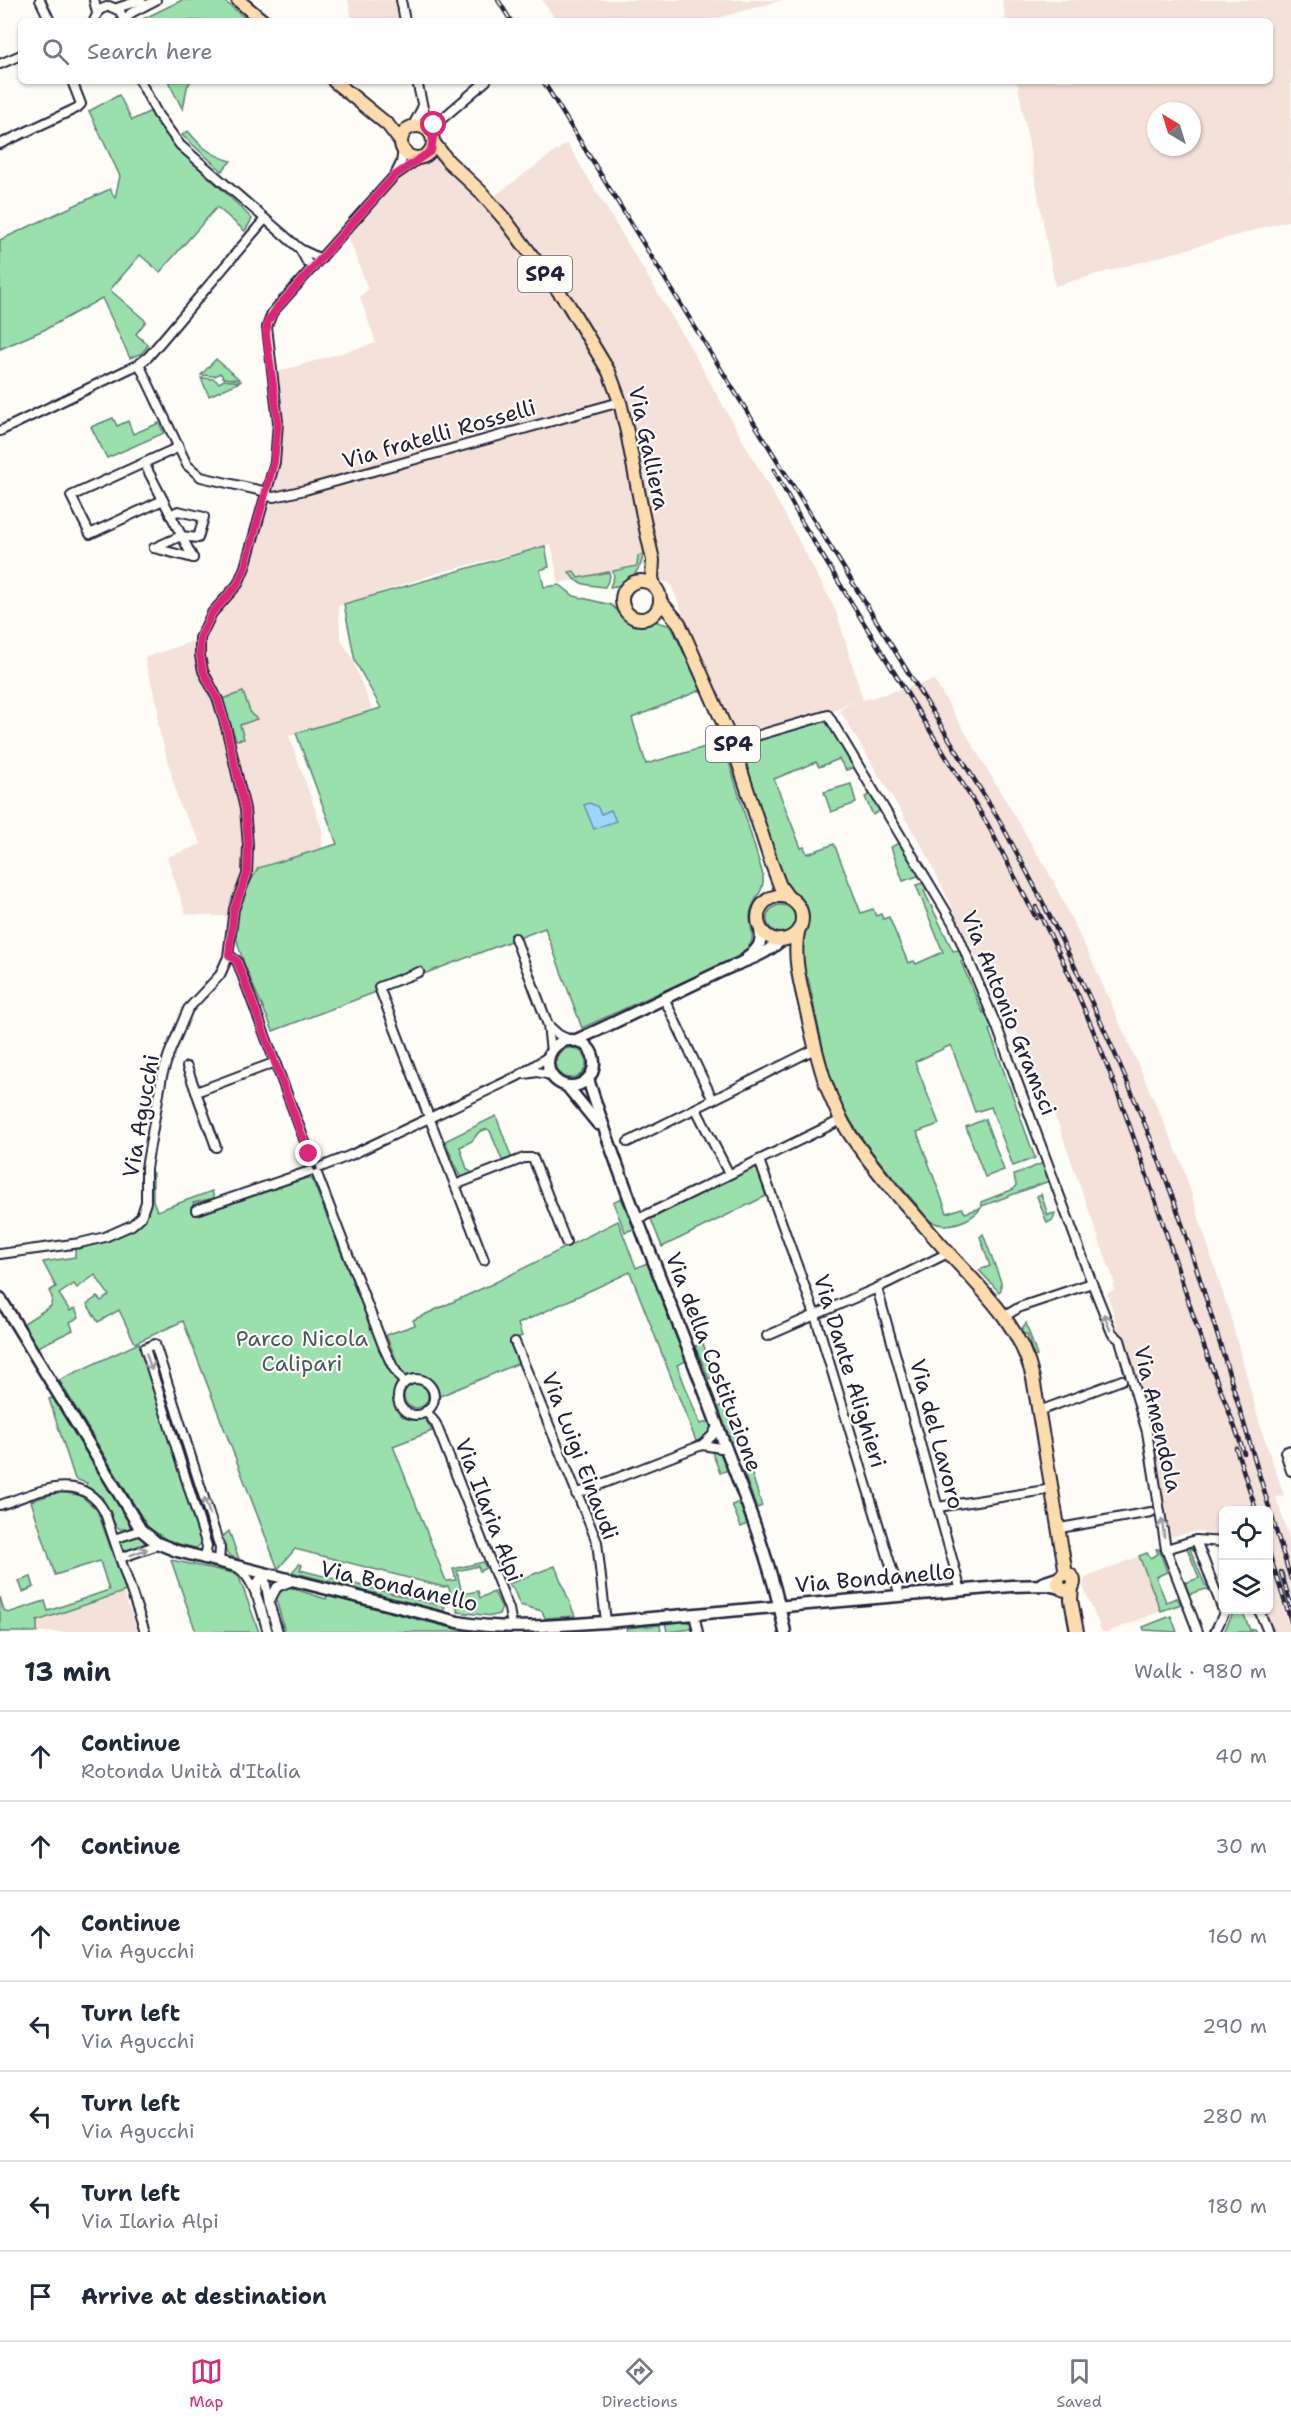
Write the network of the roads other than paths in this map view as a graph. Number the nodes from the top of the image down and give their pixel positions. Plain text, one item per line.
1 (40, 0) edge
2 (94, 0) edge
3 (104, 0) edge
4 (141, 0) edge
5 (156, 0) edge
6 (238, 0) edge
7 (401, 0) edge
8 (114, 8) junction
9 (94, 17) edge
10 (49, 18) edge
11 (123, 18) edge
12 (127, 18) edge
13 (259, 18) edge
14 (404, 18) edge
15 (18, 56) edge
16 (0, 64) edge
17 (73, 84) edge
18 (142, 84) edge
19 (338, 84) edge
20 (418, 84) edge
21 (483, 84) edge
22 (422, 108) junction
23 (382, 119) junction
24 (411, 127) junction
25 (430, 134) junction
26 (0, 144) edge
27 (402, 146) junction
28 (421, 158) junction
29 (448, 161) junction
30 (394, 176) junction
31 (265, 219) junction
32 (300, 249) junction
33 (321, 259) junction
34 (313, 268) junction
35 (139, 364) junction
36 (620, 402) junction
37 (0, 430) edge
38 (179, 447) junction
39 (144, 463) junction
40 (267, 494) junction
41 (163, 500) junction
42 (170, 514) junction
43 (181, 536) junction
44 (650, 548) junction
45 (634, 582) junction
46 (654, 585) junction
47 (660, 602) junction
48 (652, 616) junction
49 (682, 632) junction
50 (732, 743) junction
51 (771, 862) junction
52 (788, 897) junction
53 (768, 900) junction
54 (760, 930) junction
55 (798, 932) junction
56 (515, 938) dead end
57 (783, 940) junction
58 (229, 955) junction
59 (797, 962) junction
60 (728, 968) junction
61 (419, 972) dead end
62 (665, 1000) junction
63 (548, 1025) junction
64 (612, 1025) junction
65 (572, 1040) junction
66 (815, 1049) junction
67 (591, 1053) junction
68 (550, 1054) junction
69 (276, 1062) junction
70 (187, 1067) dead end
71 (551, 1075) junction
72 (518, 1076) junction
73 (588, 1079) junction
74 (567, 1086) junction
75 (196, 1092) junction
76 (713, 1100) junction
77 (696, 1109) junction
78 (429, 1118) junction
79 (841, 1120) junction
80 (605, 1134) junction
81 (628, 1142) dead end
82 (216, 1147) dead end
83 (759, 1160) junction
84 (315, 1169) junction
85 (729, 1174) junction
86 (455, 1185) junction
87 (196, 1210) dead end
88 (638, 1219) junction
89 (566, 1242) dead end
90 (948, 1253) junction
91 (0, 1254) edge
92 (484, 1260) dead end
93 (1092, 1283) junction
94 (878, 1288) junction
95 (0, 1298) edge
96 (815, 1315) junction
97 (1005, 1316) junction
98 (767, 1336) dead end
99 (515, 1342) dead end
100 (1122, 1380) dead end
101 (404, 1383) junction
102 (426, 1411) junction
103 (1039, 1411) junction
104 (718, 1425) junction
105 (702, 1445) junction
106 (727, 1449) junction
107 (1291, 1450) edge
108 (1291, 1471) edge
109 (1052, 1489) junction
110 (576, 1494) junction
111 (0, 1505) edge
112 (938, 1508) junction
113 (1151, 1512) dead end
114 (1059, 1528) junction
115 (141, 1530) junction
116 (114, 1539) junction
117 (1196, 1540) junction
118 (1219, 1542) edge
119 (157, 1543) junction
120 (1166, 1549) junction
121 (120, 1558) junction
122 (205, 1558) junction
123 (219, 1562) junction
124 (236, 1566) junction
125 (264, 1574) junction
126 (293, 1581) junction
127 (1064, 1583) junction
128 (961, 1591) junction
129 (1219, 1593) edge
130 (256, 1596) junction
131 (900, 1596) junction
132 (268, 1603) junction
133 (779, 1605) junction
134 (694, 1614) junction
135 (1224, 1614) edge
136 (1261, 1614) edge
137 (606, 1622) junction
138 (512, 1626) junction
139 (145, 1632) edge
140 (268, 1632) edge
141 (278, 1632) edge
142 (698, 1632) edge
143 (785, 1632) edge
144 (1077, 1632) edge
145 (1198, 1632) edge
146 (1215, 1632) edge
147 (1268, 1632) edge

1 - 10 street
2 - 9 street
3 - 8 street
4 - 8 street
5 - 12 street
6 - 13 main road
7 - 14 street
8 - 9 street
8 - 11 street
15 - 16 street
17 - 26 street
18 - 31 street
19 - 23 main road
20 - 22 street
21 - 25 street
22 - 24 street
22 - 25 street
23 - 24 main road
23 - 27 main road
24 - 25 main road
24 - 27 main road
25 - 28 main road
25 - 29 main road, Via Galliera
27 - 28 main road
27 - 30 street
28 - 29 main road
28 - 30 street
29 - 36 main road, Via Galliera / SP4
30 - 33 street, Via Agucchi
31 - 32 street
31 - 35 street
32 - 33 street
32 - 34 street
33 - 34 street, Via Agucchi
34 - 40 street, Via Agucchi
35 - 37 street
35 - 38 street
36 - 40 street, Via fratelli Rosselli
36 - 44 main road, Via Galliera / SP4
38 - 39 street
38 - 40 street
39 - 41 street
39 - 41 street
40 - 58 street, Via Agucchi
41 - 42 street
42 - 43 street
42 - 43 street
43 - 43 street
44 - 45 main road
44 - 46 main road, Via Galliera / SP4
45 - 46 main road
45 - 48 main road
46 - 47 main road
47 - 48 main road
47 - 49 main road, SP4
48 - 49 main road
49 - 50 main road, SP4
50 - 51 main road, SP4
50 - 93 street, Via Antonio Gramsci
51 - 52 main road, SP4
51 - 53 main road, SP4
52 - 53 main road
52 - 55 main road, SP4
53 - 54 main road, SP4
54 - 57 main road
54 - 60 street
55 - 57 main road
55 - 59 main road
56 - 63 street
57 - 59 main road
57 - 60 street
58 - 69 street
58 - 91 street, Via Agucchi
59 - 66 main road
60 - 62 street
61 - 78 street
62 - 64 street
62 - 76 street
63 - 65 street
63 - 68 street
64 - 65 street
64 - 67 street
65 - 67 street
65 - 68 street
66 - 76 street
66 - 79 main road
67 - 73 street
68 - 71 street
68 - 72 street
69 - 75 street
69 - 84 street
70 - 75 street
71 - 72 street
71 - 74 street
72 - 78 street
73 - 74 street
73 - 80 street, Via della Costituzione
74 - 80 street, Via della Costituzione
75 - 82 street
76 - 77 street
77 - 81 street
77 - 85 street
78 - 84 street
78 - 86 street
79 - 83 street
79 - 90 main road
80 - 88 street, Via della Costituzione
83 - 85 street
83 - 96 street, Via Dante Alighieri
84 - 87 street
84 - 101 street
85 - 88 street
86 - 89 street
86 - 92 street
88 - 104 street, Via della Costituzione
90 - 94 street
90 - 97 main road
93 - 97 street
120 -> 93 street, Via Amendola
94 - 96 street
94 - 112 street, Via del Lavoro
95 - 115 street, Via Bondanello
96 - 98 street
96 - 131 street, Via Dante Alighieri
97 - 103 main road
99 - 110 street, Via Luigi Einaudi
100 - 103 street
101 - 102 street
101 - 102 street
102 - 138 street, Via Ilaria Alpi
103 - 109 main road
104 - 105 street
104 - 106 street, Via della Costituzione
105 - 106 street
105 - 110 street
106 - 133 street, Via della Costituzione
107 - 108 street
109 - 112 street
109 - 114 main road
110 - 137 street, Via Luigi Einaudi
111 - 116 street
112 - 128 street, Via del Lavoro
113 - 114 street
114 - 127 main road
115 - 116 street
115 - 119 street, Via Bondanello
116 - 121 street
117 - 118 street
117 - 120 street
117 - 129 street
121 -> 119 street
119 - 122 street, Via Bondanello
120 - 145 street, Via Amendola
121 - 139 street
122 - 123 street, Via Bondanello
123 -> 122 street
123 - 124 street, Via Bondanello
124 - 125 street, Via Bondanello
124 - 130 street
125 - 126 street, Via Bondanello
125 - 130 street
125 - 132 street
126 - 132 street
126 - 138 street, Via Bondanello
127 - 128 street, Via Bondanello
127 - 144 main road
128 - 131 street, Via Bondanello
130 - 140 street
131 - 133 street, Via Bondanello
132 - 141 street
133 - 134 street, Via Bondanello
133 - 143 street, Via della Costituzione
134 - 137 street, Via Bondanello
134 - 142 street
135 - 146 street
136 - 147 street
137 - 138 street, Via Bondanello

